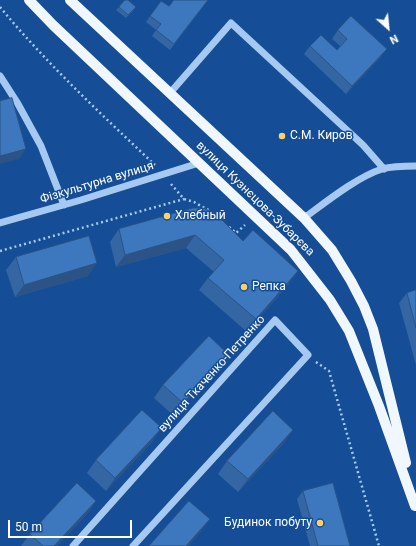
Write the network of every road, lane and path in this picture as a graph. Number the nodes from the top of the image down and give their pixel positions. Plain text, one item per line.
1 (29, 0) edge
2 (70, 0) edge
3 (0, 7) edge
4 (0, 76) edge
5 (170, 93) junction
6 (199, 163) junction
7 (416, 166) edge
8 (384, 169) junction
9 (164, 174) junction
10 (184, 199) junction
11 (64, 205) junction
12 (214, 213) edge
13 (304, 218) junction
14 (0, 223) edge
15 (225, 223) edge
16 (236, 233) edge
17 (0, 251) edge
18 (308, 355) junction
19 (416, 508) edge
20 (73, 546) edge
21 (133, 546) edge
22 (379, 546) edge

1 - 6 main road, вулиця Кузнєцова-Зубарєва
2 - 5 main road, вулиця Кузнєцова-Зубарєва
3 - 9 path
4 - 11 street
5 - 8 street
5 - 13 main road, вулиця Кузнєцова-Зубарєва
6 - 9 street, Фізкультурна вулиця
6 - 19 main road, вулиця Кузнєцова-Зубарєва
7 - 8 street
8 - 13 street
9 - 10 path
9 - 11 street, Фізкультурна вулиця
10 - 12 path
10 - 17 path
11 - 14 street, Фізкультурна вулиця
13 - 19 main road, вулиця Кузнєцова-Зубарєва
15 - 16 path
18 - 20 street, вулиця Ткаченко-Петренко
18 - 21 street
18 - 22 path

